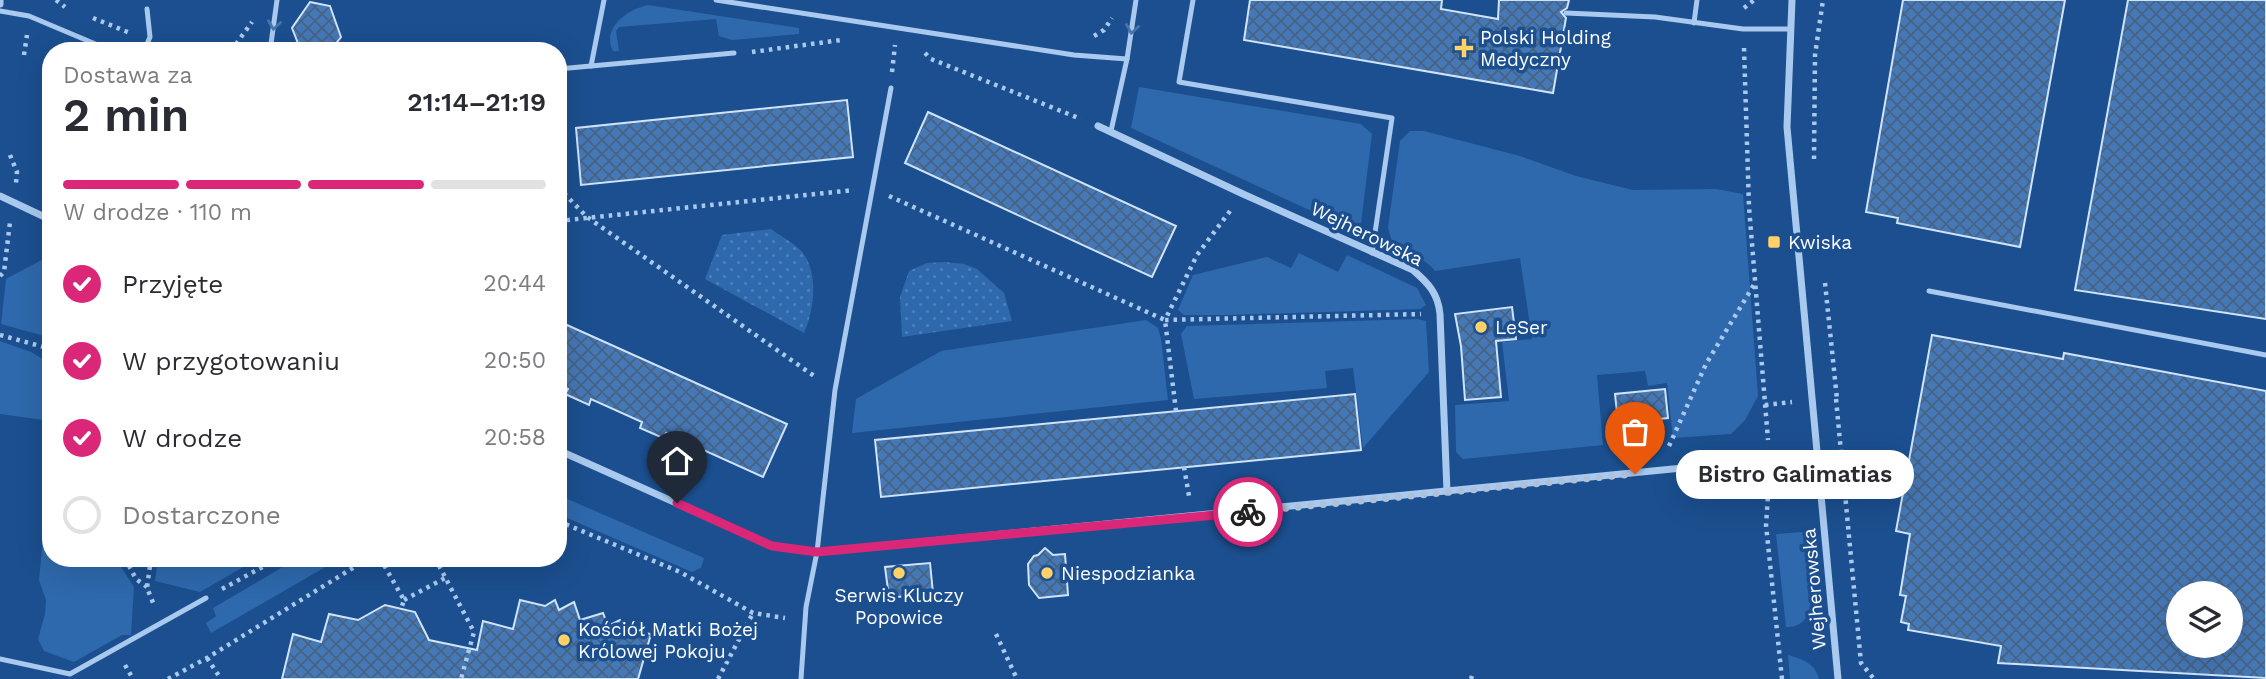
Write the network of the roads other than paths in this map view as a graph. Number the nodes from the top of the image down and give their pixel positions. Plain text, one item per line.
1 (277, 0) edge
2 (604, 0) edge
3 (716, 0) edge
4 (1136, 0) edge
5 (1194, 0) edge
6 (1697, 0) edge
7 (1792, 0) edge
8 (147, 9) dead end
9 (0, 11) edge
10 (1566, 13) dead end
11 (1694, 23) junction
12 (1790, 29) junction
13 (91, 42) edge
14 (148, 42) edge
15 (271, 42) edge
16 (734, 53) road end
17 (1127, 59) junction
18 (591, 66) junction
19 (567, 68) edge
20 (891, 88) road end
21 (1098, 125) road end
22 (1111, 131) junction
23 (0, 196) edge
24 (42, 216) edge
25 (1372, 253) junction
26 (1929, 291) dead end
27 (2266, 355) edge
28 (567, 454) edge
29 (1816, 455) junction
30 (1447, 492) junction
31 (817, 552) junction
32 (206, 598) road end
33 (0, 659) edge
34 (801, 679) edge
35 (1838, 679) edge

1 -> 15 lane
2 - 18 lane
3 - 17 lane
4 -> 17 lane
5 - 25 lane
6 - 11 lane
7 - 12 street, Wejherowska
8 - 14 lane
9 - 13 lane
10 - 11 lane
11 - 12 lane
12 - 29 street, Wejherowska
16 - 18 lane
17 - 22 lane
18 - 19 lane
20 - 31 lane
21 - 22 street, Wejherowska
22 - 25 street, Wejherowska
23 - 24 street
25 - 30 street, Wejherowska
26 - 27 lane
28 - 31 street
29 - 30 street
29 - 35 street, Wejherowska
30 - 31 street
31 - 34 lane
32 - 33 lane

